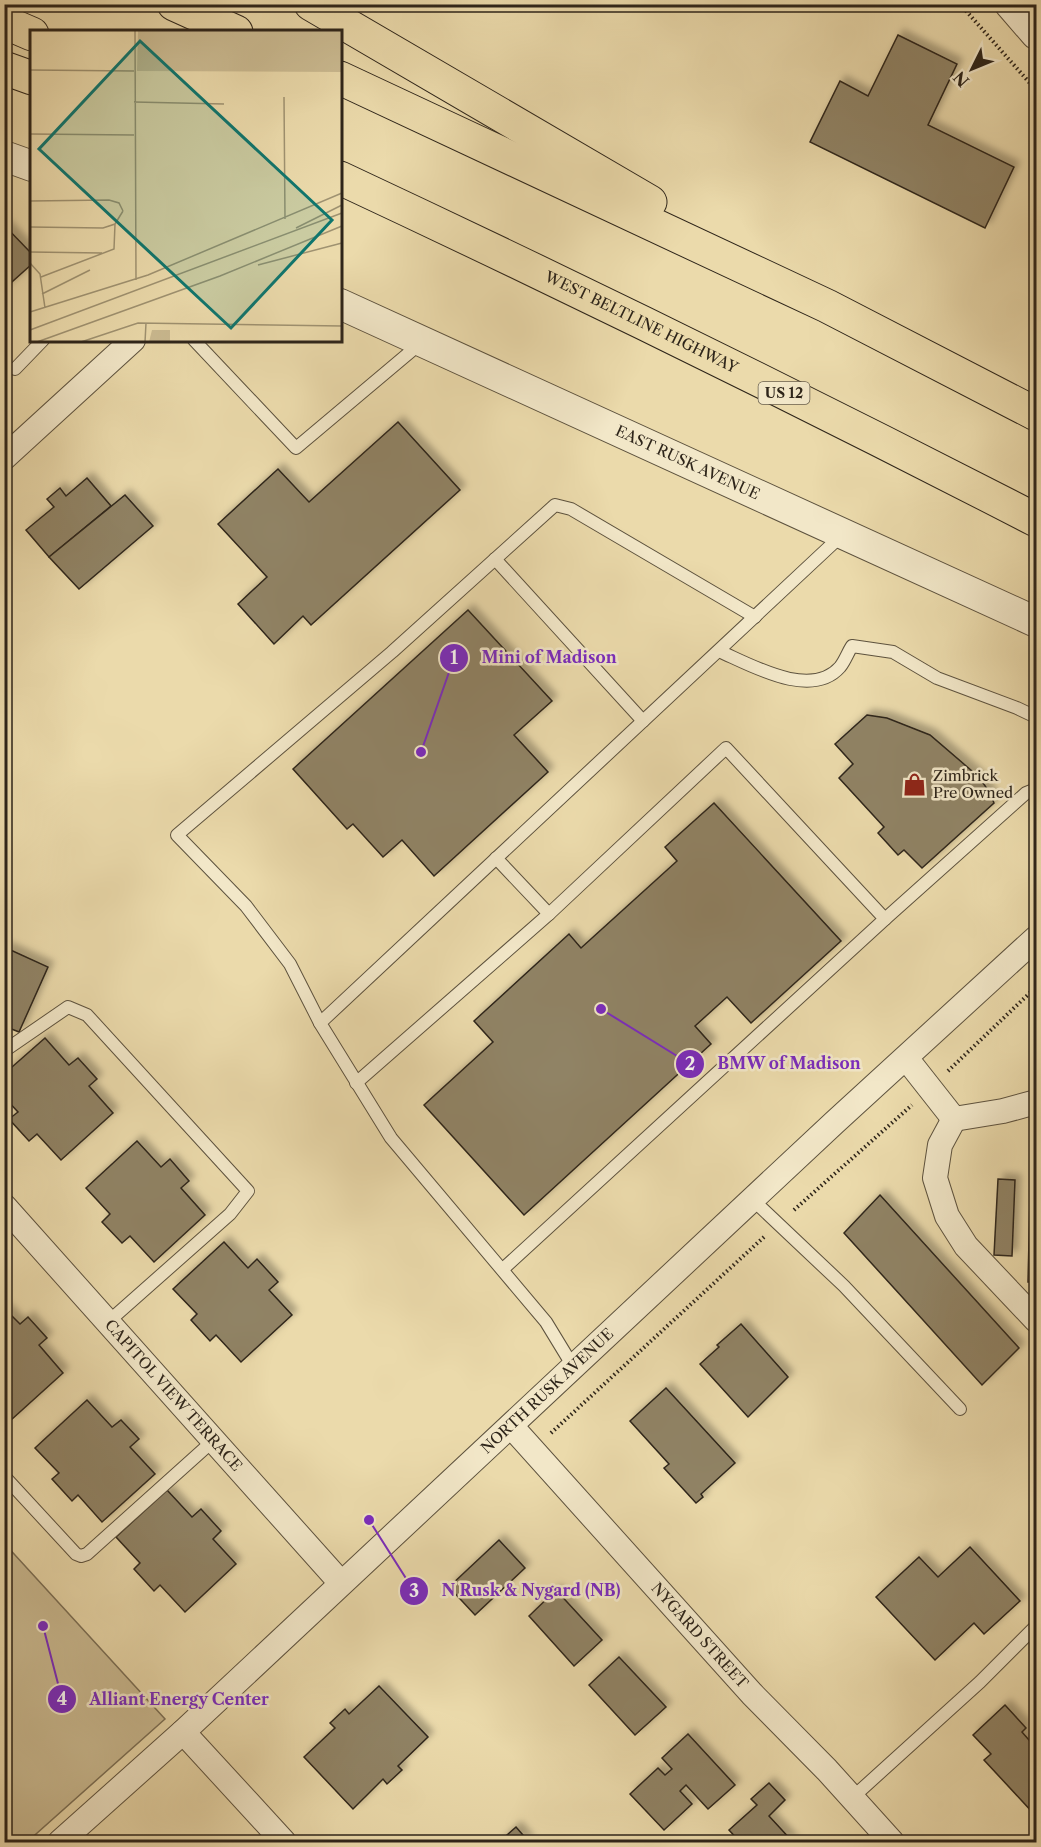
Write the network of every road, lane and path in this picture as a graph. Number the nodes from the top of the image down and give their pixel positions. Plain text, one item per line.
1 (174, 4) edge
2 (312, 4) edge
3 (960, 4) edge
4 (1010, 4) edge
5 (4, 22) edge
6 (232, 30) edge
7 (30, 33) edge
8 (1036, 34) edge
9 (4, 68) edge
10 (30, 77) edge
11 (342, 79) edge
12 (1036, 90) edge
13 (4, 156) edge
14 (30, 165) edge
15 (342, 179) edge
16 (342, 196) edge
17 (531, 267) junction
18 (342, 305) edge
19 (827, 306) junction
20 (423, 341) junction
21 (41, 342) edge
22 (131, 342) edge
23 (196, 342) edge
24 (15, 369) dead end
25 (1036, 414) edge
26 (4, 458) edge
27 (1036, 520) edge
28 (843, 534) junction
29 (495, 559) junction
30 (755, 616) junction
31 (1036, 622) edge
32 (719, 651) junction
33 (1036, 717) edge
34 (643, 721) junction
35 (1036, 789) edge
36 (496, 858) junction
37 (549, 914) junction
38 (885, 919) junction
39 (1036, 938) edge
40 (320, 1023) junction
41 (4, 1051) edge
42 (906, 1058) junction
43 (357, 1083) junction
44 (1036, 1102) edge
45 (954, 1119) junction
46 (753, 1200) junction
47 (4, 1206) edge
48 (503, 1269) junction
49 (1036, 1320) edge
50 (108, 1322) junction
51 (574, 1368) junction
52 (960, 1409) dead end
53 (511, 1426) junction
54 (214, 1440) junction
55 (4, 1476) edge
56 (341, 1583) junction
57 (1036, 1626) edge
58 (183, 1732) junction
59 (852, 1798) junction
60 (60, 1842) edge
61 (284, 1842) edge
62 (892, 1842) edge

1 - 6 highway
2 - 19 highway
3 - 12 path
4 - 8 street
5 - 7 highway
9 - 10 highway
11 - 19 highway
13 - 14 street
15 - 17 highway, WEST BELTLINE HIGHWAY / US 12
16 - 17 highway
17 - 27 highway, WEST BELTLINE HIGHWAY / US 12
18 - 20 street, EAST RUSK AVENUE
19 - 25 highway
20 - 23 lane
20 - 28 street, EAST RUSK AVENUE
21 - 24 lane
22 - 26 street
28 - 30 lane
28 - 31 street, EAST RUSK AVENUE
29 - 30 lane
29 - 34 lane
29 - 40 lane
30 - 32 lane
32 - 33 lane
32 - 34 lane
34 - 36 lane
35 - 38 lane
36 - 37 lane
36 - 40 lane
37 - 38 lane
37 - 43 lane
38 - 48 lane
39 - 42 street, NORTH RUSK AVENUE
40 - 43 lane
41 - 50 lane
42 - 45 street
42 - 46 street, NORTH RUSK AVENUE
43 - 48 lane
44 - 45 street
45 - 49 street
46 - 51 street, NORTH RUSK AVENUE
46 - 52 lane
47 - 50 street, CAPITOL VIEW TERRACE
48 - 51 lane
50 - 54 street, CAPITOL VIEW TERRACE
51 - 53 street, NORTH RUSK AVENUE
53 - 56 street, NORTH RUSK AVENUE
53 - 59 street, NYGARD STREET
54 - 55 lane
54 - 56 street, CAPITOL VIEW TERRACE
56 - 58 street, NORTH RUSK AVENUE
57 - 59 lane
58 - 60 street, NORTH RUSK AVENUE
58 - 61 street
59 - 62 street, NYGARD STREET

